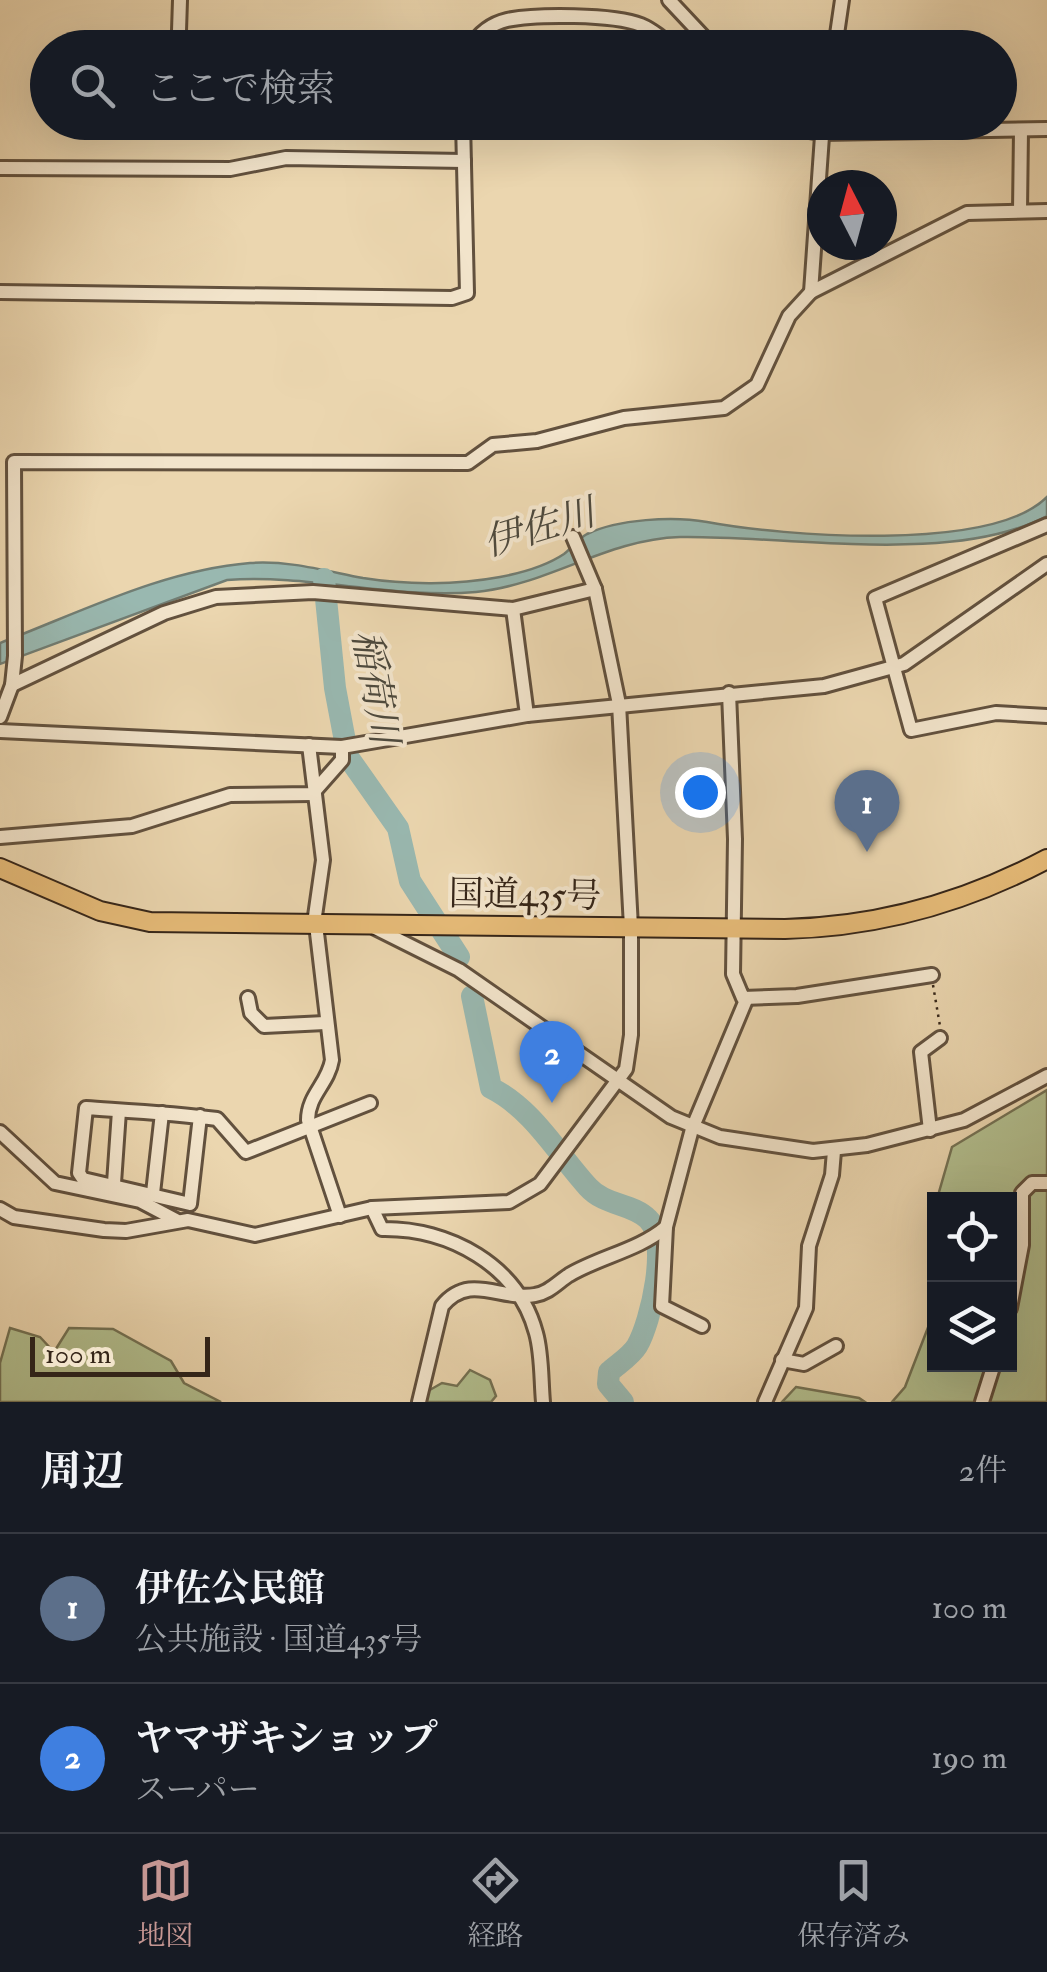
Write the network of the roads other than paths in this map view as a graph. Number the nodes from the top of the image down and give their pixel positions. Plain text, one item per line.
1 (180, 0) edge
2 (670, 0) edge
3 (842, 0) edge
4 (179, 30) edge
5 (485, 30) edge
6 (648, 30) edge
7 (698, 30) edge
8 (838, 30) edge
9 (1047, 129) edge
10 (1017, 130) edge
11 (1021, 130) junction
12 (463, 140) edge
13 (821, 140) edge
14 (464, 161) junction
15 (0, 168) edge
16 (1020, 210) junction
17 (1047, 210) edge
18 (0, 292) edge
19 (811, 292) junction
20 (1047, 526) edge
21 (573, 537) dead end
22 (1047, 564) edge
23 (593, 584) junction
24 (513, 609) junction
25 (893, 669) junction
26 (12, 680) junction
27 (729, 693) junction
28 (620, 704) junction
29 (527, 716) junction
30 (1047, 716) edge
31 (0, 717) edge
32 (0, 730) edge
33 (309, 745) junction
34 (342, 747) junction
35 (312, 794) junction
36 (0, 837) edge
37 (1047, 858) edge
38 (0, 868) edge
39 (318, 924) junction
40 (368, 925) junction
41 (631, 927) junction
42 (731, 928) junction
43 (932, 974) road end
44 (248, 998) dead end
45 (746, 1000) junction
46 (325, 1023) junction
47 (940, 1038) road end
48 (1047, 1076) edge
49 (618, 1080) junction
50 (370, 1102) dead end
51 (119, 1111) junction
52 (162, 1113) junction
53 (200, 1116) junction
54 (310, 1128) junction
55 (692, 1129) junction
56 (930, 1130) junction
57 (0, 1132) edge
58 (834, 1151) junction
59 (114, 1182) junction
60 (1047, 1183) edge
61 (152, 1193) junction
62 (372, 1208) junction
63 (0, 1209) edge
64 (340, 1216) junction
65 (176, 1220) junction
66 (666, 1227) junction
67 (1015, 1282) edge
68 (521, 1296) junction
69 (702, 1326) dead end
70 (836, 1346) dead end
71 (782, 1360) junction
72 (991, 1372) edge
73 (419, 1402) edge
74 (544, 1402) edge
75 (766, 1402) edge
76 (982, 1402) edge

1 - 4 street
2 - 7 street
3 - 8 street
5 - 6 street
9 - 11 street
10 - 11 street
11 - 16 street
12 - 14 street
13 - 19 street
14 - 15 street
14 - 18 street
16 - 17 street
16 - 19 street
19 - 26 street
20 - 25 street
21 - 23 street
22 - 25 street
23 - 24 street
23 - 28 street
24 - 26 street
24 - 29 street
25 - 27 street
25 - 30 street
26 - 31 street
27 - 28 street
27 - 42 street
28 - 29 street
28 - 41 street
29 - 34 street
32 - 33 street
33 - 34 street
33 - 35 street
34 - 35 street
35 - 36 street
35 - 39 street
37 - 42 highway, 国道435号
38 - 39 highway, 国道435号
39 - 40 highway, 国道435号
39 - 46 street
40 - 41 highway, 国道435号
40 - 49 street
41 - 42 highway, 国道435号
41 - 49 street
42 - 45 street
43 - 45 street
44 - 46 street
45 - 55 street
46 - 54 street
47 - 56 street
48 - 56 street
49 - 55 street
49 - 62 street
50 - 54 street
51 - 52 street
51 - 59 street
51 - 59 street
52 - 53 street
52 - 61 street
53 - 54 street
53 - 61 street
54 - 64 street
55 - 58 street
55 - 66 street
56 - 58 street
57 - 65 street
58 - 71 street
59 - 61 street
60 - 67 street
62 - 64 street
62 - 68 street
63 - 65 street
64 - 65 street
66 - 68 street
66 - 69 street
68 - 73 street
68 - 74 street
70 - 71 street
71 - 75 street
72 - 76 street

